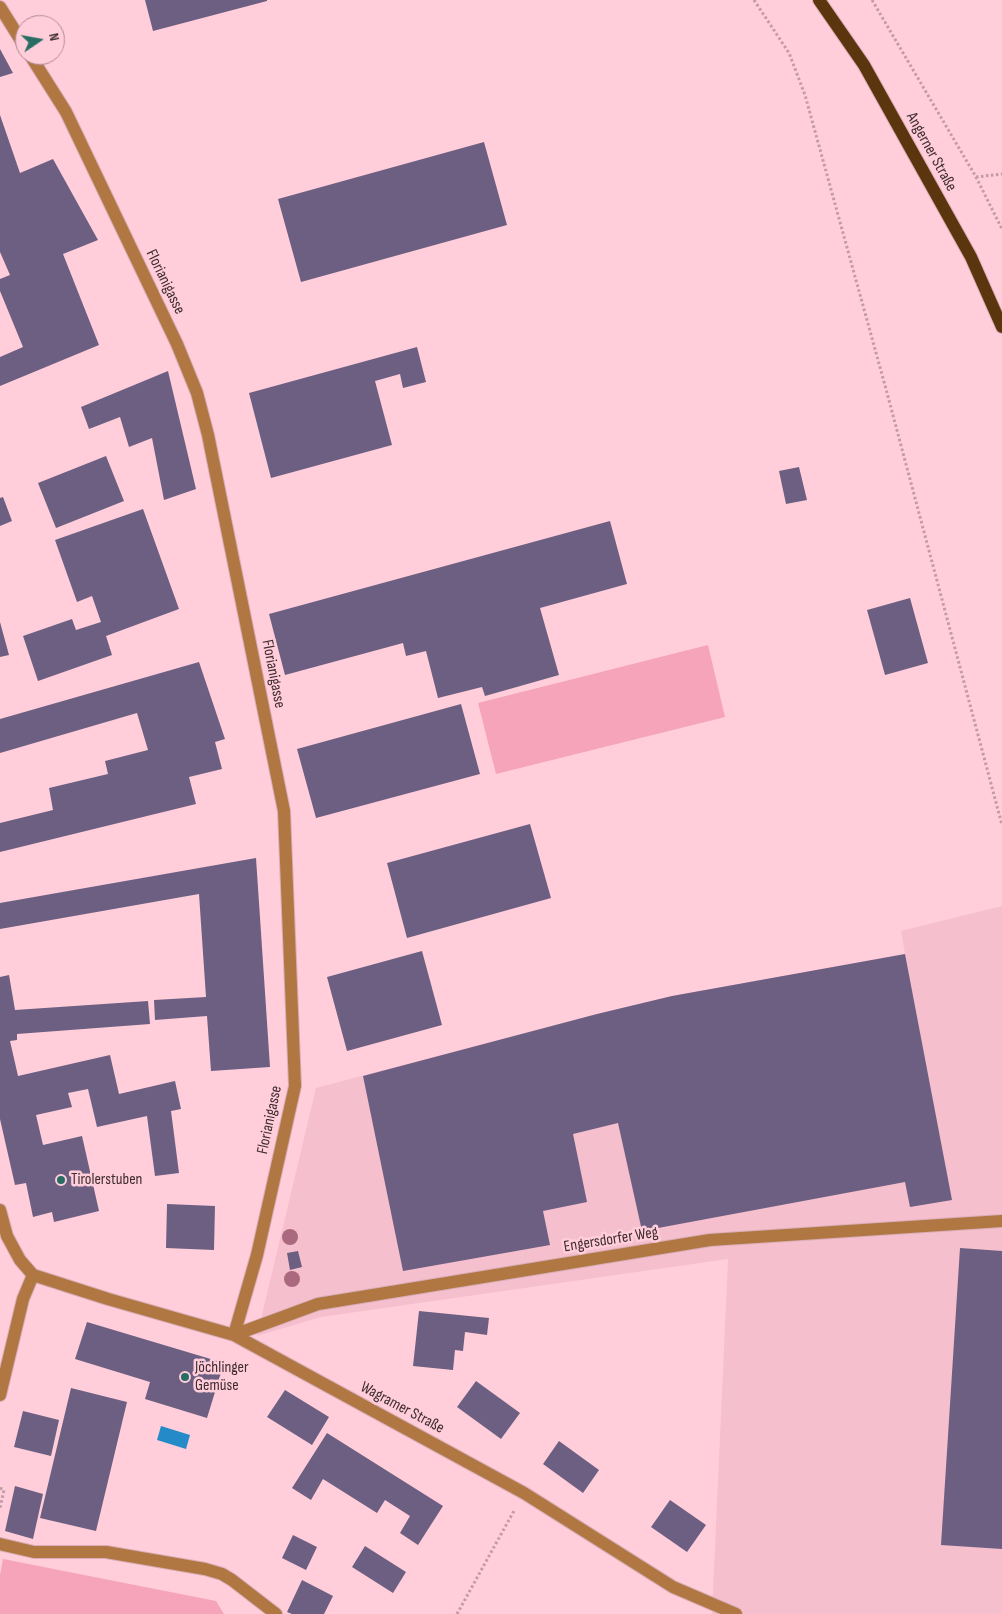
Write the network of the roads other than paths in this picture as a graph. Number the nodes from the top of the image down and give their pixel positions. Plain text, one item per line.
1 (819, 0) edge
2 (0, 7) edge
3 (15, 31) edge
4 (36, 65) edge
5 (1002, 327) edge
6 (0, 1210) edge
7 (1002, 1221) edge
8 (34, 1275) junction
9 (234, 1335) junction
10 (0, 1395) edge
11 (0, 1544) edge
12 (276, 1614) edge
13 (736, 1614) edge

1 - 5 main road, Angerner Straße
2 - 3 street
4 - 9 street, Florianigasse
6 - 8 street
7 - 9 street, Engersdorfer Weg
8 - 9 street, Wagramer Straße
8 - 10 street
9 - 13 street, Wagramer Straße
11 - 12 street

